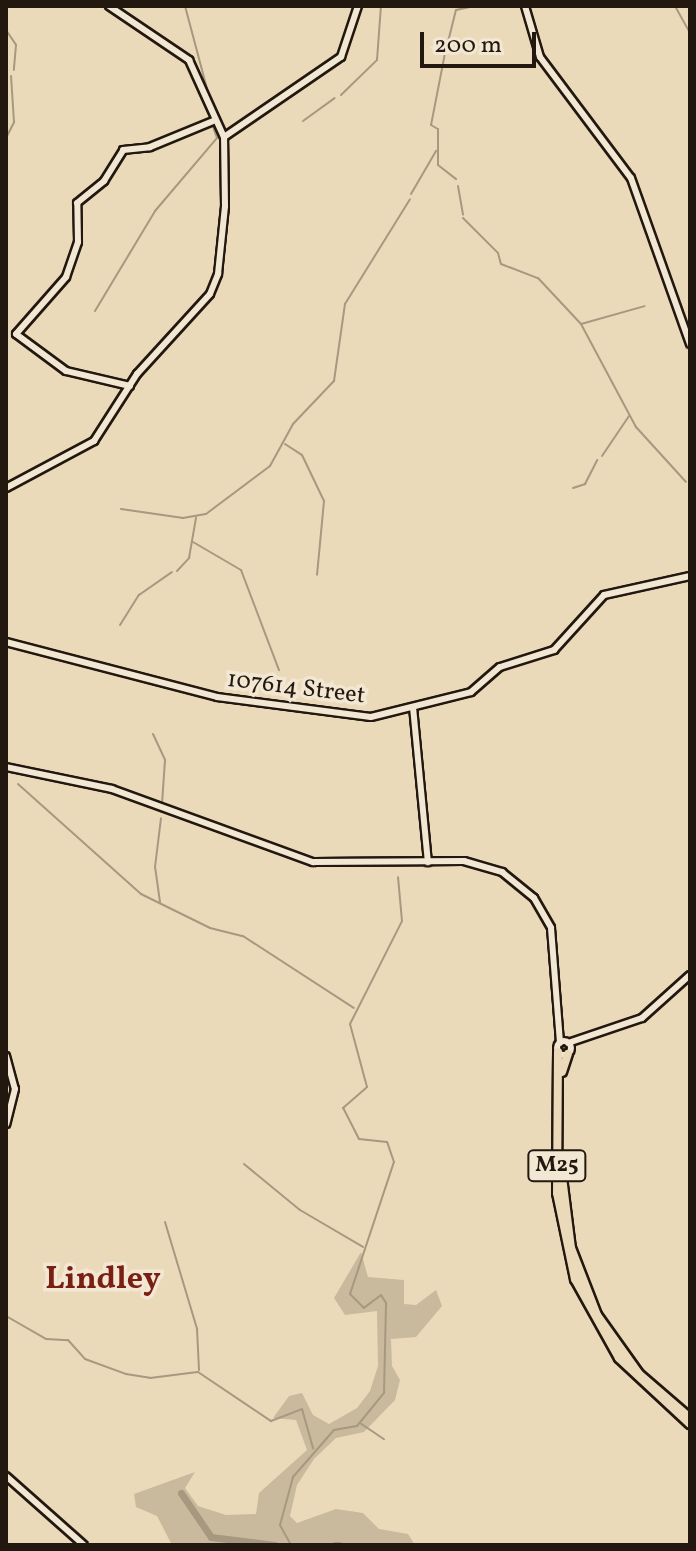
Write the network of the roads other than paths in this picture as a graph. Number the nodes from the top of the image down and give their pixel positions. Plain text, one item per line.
1 (109, 6) edge
2 (358, 6) edge
3 (525, 6) edge
4 (213, 121) junction
5 (224, 137) junction
6 (690, 344) edge
7 (130, 386) junction
8 (6, 488) edge
9 (690, 576) edge
10 (6, 642) edge
11 (413, 707) junction
12 (6, 767) edge
13 (428, 862) junction
14 (689, 980) edge
15 (565, 1047) junction
16 (6, 1056) edge
17 (6, 1124) edge
18 (690, 1418) edge
19 (690, 1424) edge
20 (6, 1476) edge
21 (84, 1545) edge

1 - 4 street
2 - 5 street
3 - 6 street
4 - 5 street
4 - 7 street
5 - 7 street
7 - 8 street
9 - 11 street, 107614 Street
10 - 11 street, 107614 Street
11 - 13 street
12 - 13 street, M25
13 - 15 street, M25
14 - 15 street
15 - 18 main road, M25
15 - 19 main road, M25
16 - 17 street
20 - 21 street

